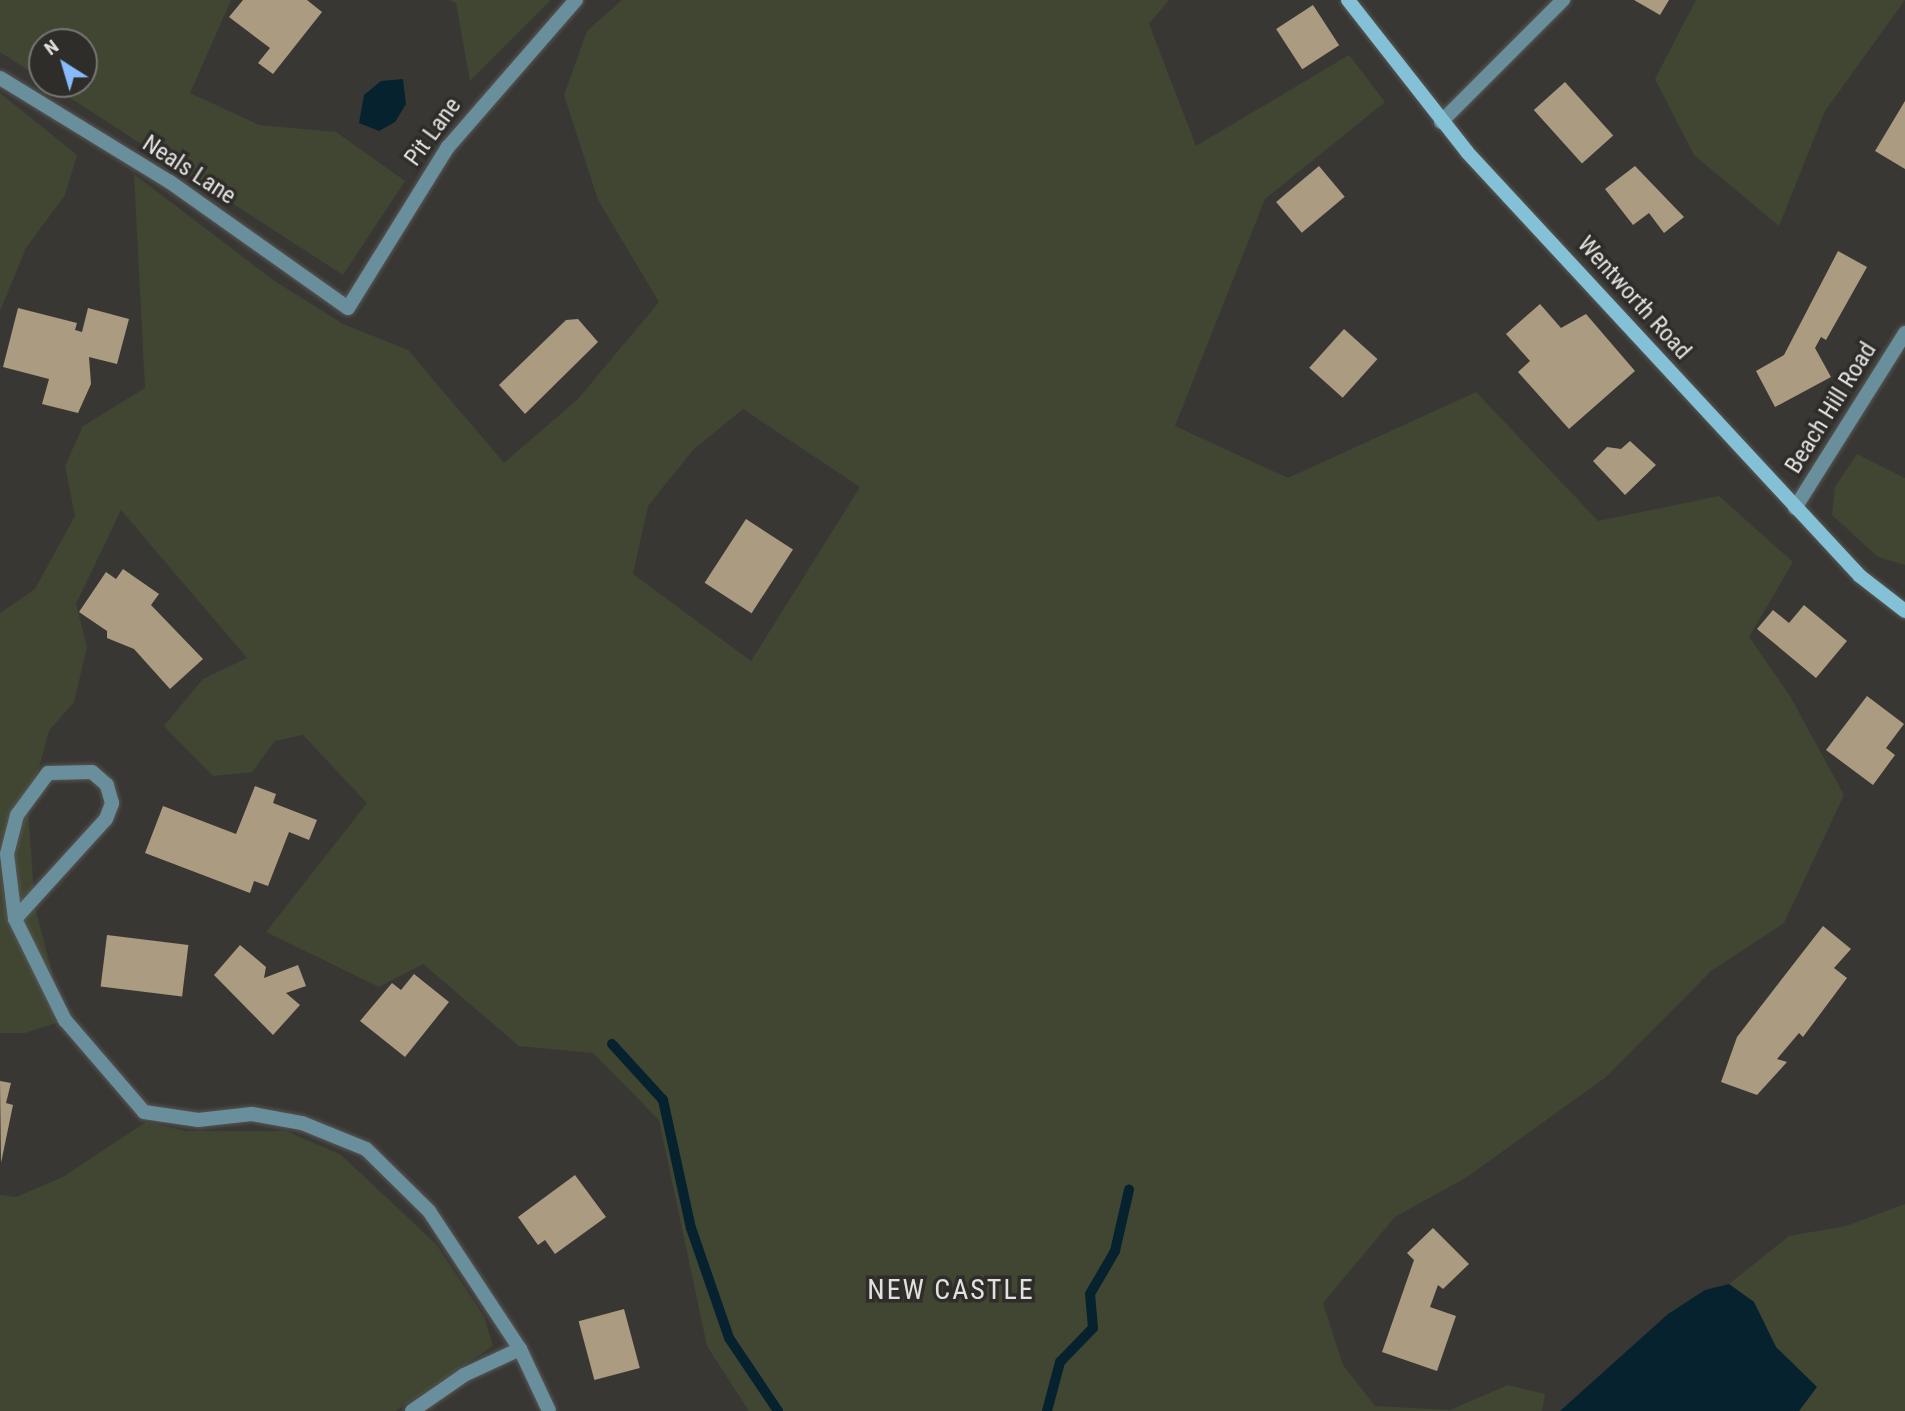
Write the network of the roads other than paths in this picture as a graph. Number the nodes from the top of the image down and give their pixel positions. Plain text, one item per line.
1 (576, 0) edge
2 (1348, 0) edge
3 (1563, 0) edge
4 (0, 78) edge
5 (1441, 122) junction
6 (348, 308) joint
7 (1905, 333) edge
8 (1795, 508) junction
9 (1905, 611) edge
10 (15, 919) junction
11 (520, 1349) junction
12 (412, 1411) edge
13 (549, 1411) edge

1 - 6 street, Pit Lane
2 - 5 main road, Wentworth Road
3 - 5 street
4 - 6 street, Neals Lane
5 - 8 main road, Wentworth Road
7 - 8 street, Beach Hill Road
8 - 9 main road, Wentworth Road
10 - 10 street
10 - 11 street
11 - 12 street
11 - 13 street

